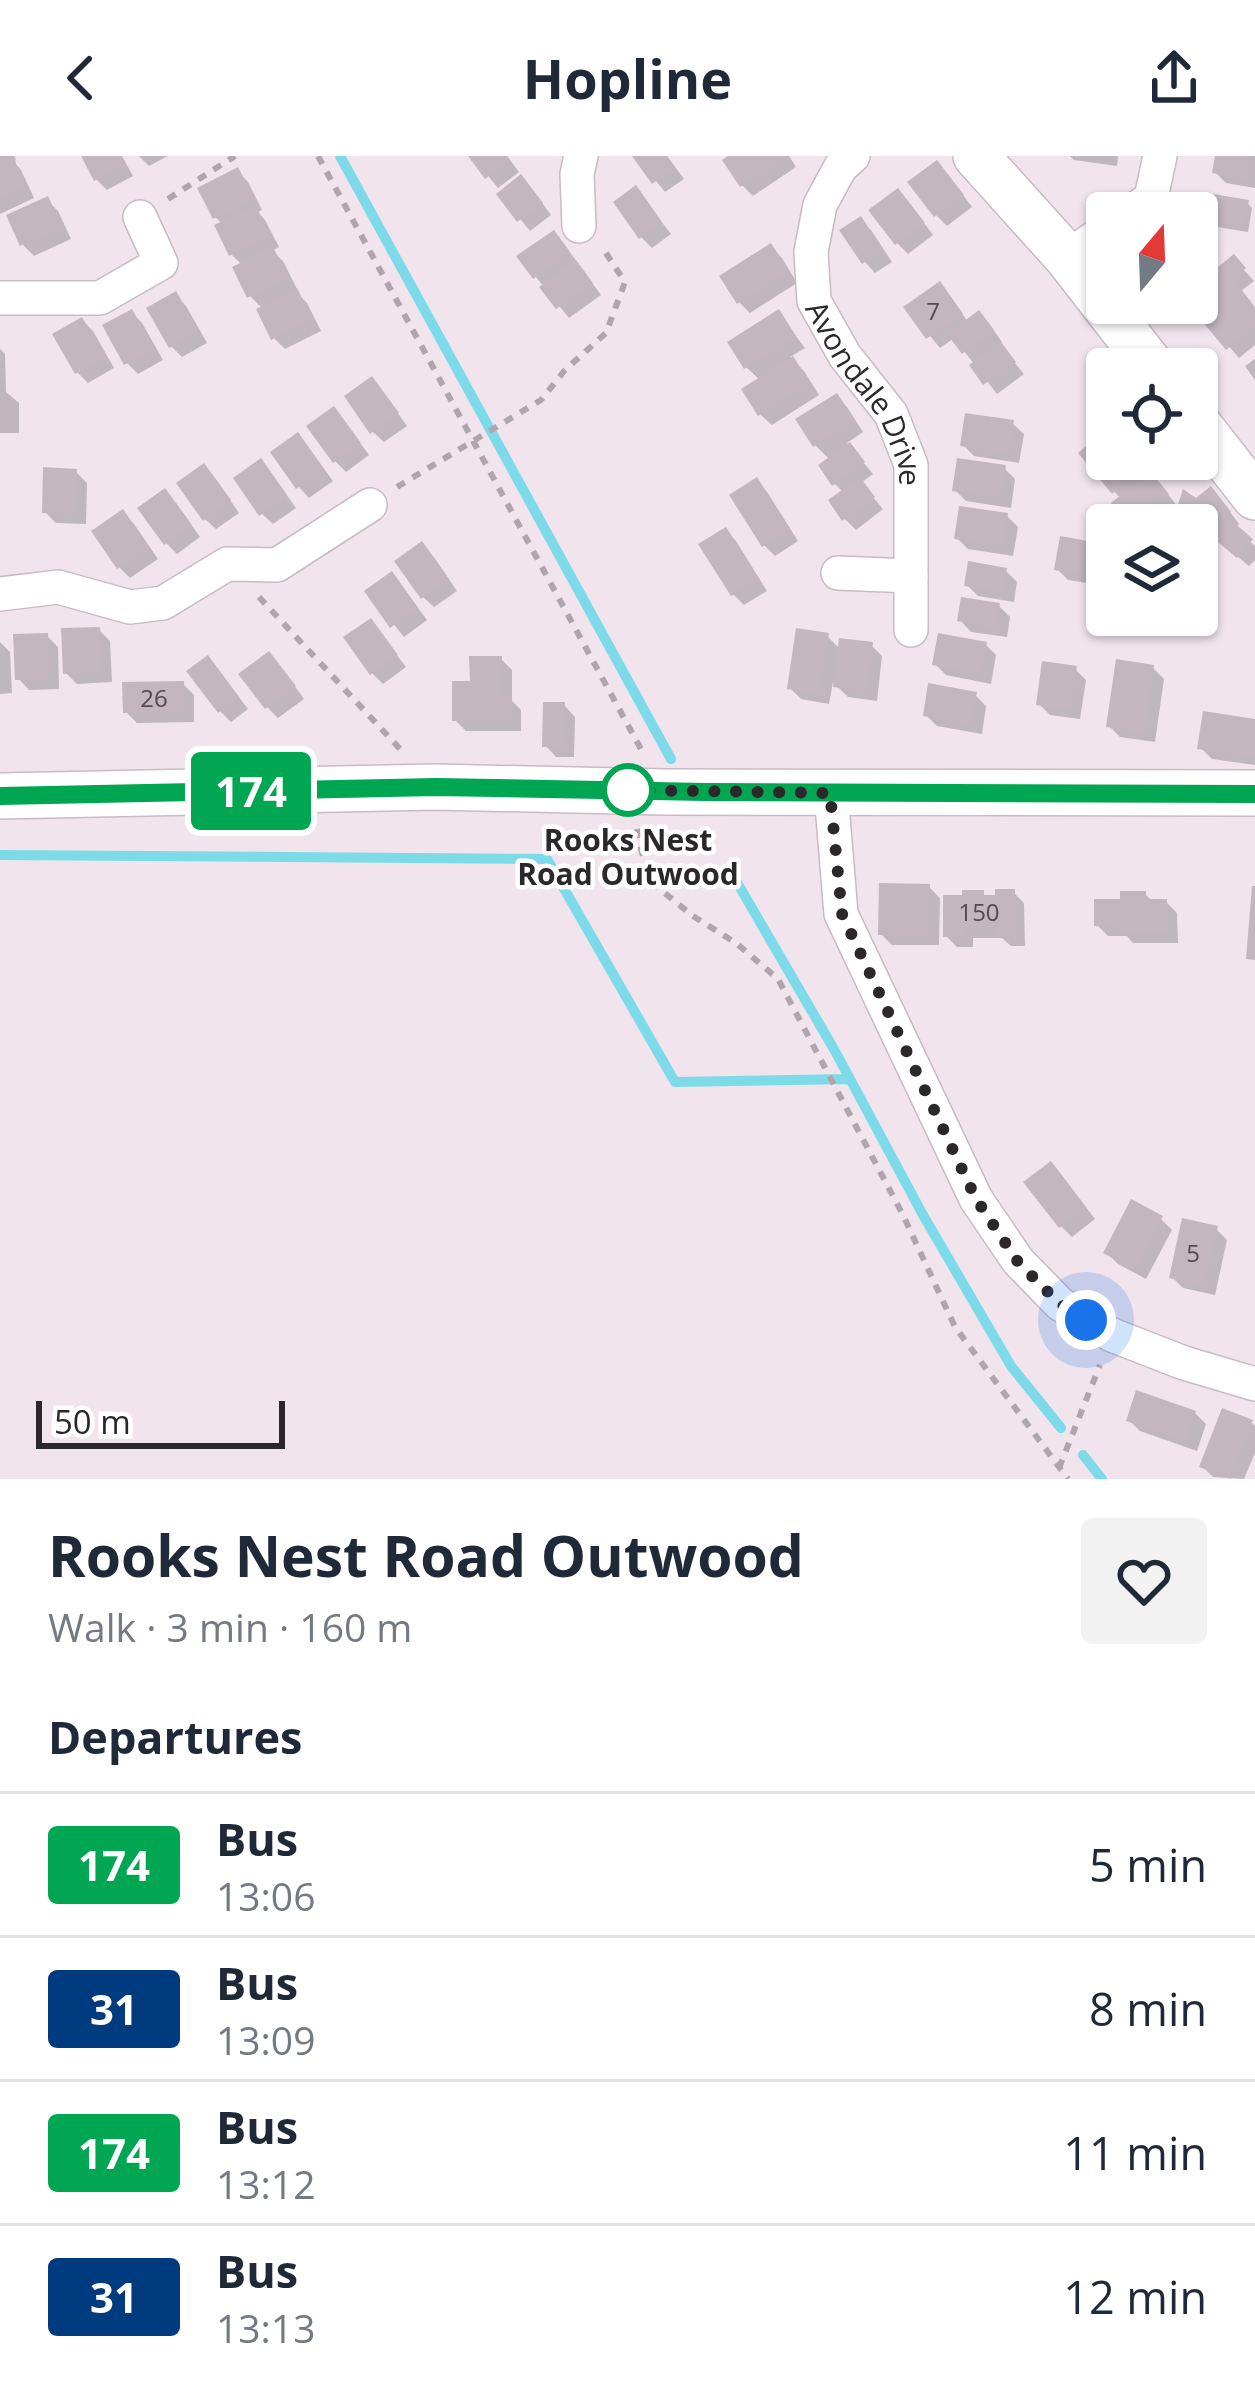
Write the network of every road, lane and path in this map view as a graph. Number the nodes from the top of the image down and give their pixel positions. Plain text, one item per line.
1 (235, 156) edge
2 (318, 156) edge
3 (854, 156) edge
4 (976, 156) edge
5 (1160, 156) edge
6 (574, 162) edge
7 (1152, 192) edge
8 (140, 218) joint
9 (586, 230) joint
10 (1086, 243) edge
11 (1066, 257) junction
12 (0, 298) edge
13 (1138, 348) edge
14 (473, 442) junction
15 (1218, 450) edge
16 (1255, 497) edge
17 (370, 505) joint
18 (227, 564) junction
19 (838, 573) dead end
20 (911, 576) junction
21 (0, 594) edge
22 (911, 630) dead end
23 (436, 787) junction
24 (647, 790) junction
25 (830, 793) junction
26 (1255, 794) edge
27 (0, 796) edge
28 (1112, 1336) junction
29 (1255, 1384) edge
30 (1059, 1468) junction
31 (1068, 1479) edge

1 - 8 path
2 - 14 path
3 - 20 street, Avondale Drive
4 - 11 street
5 - 7 street
6 - 9 street
8 - 12 street
9 - 14 path
10 - 11 street
11 - 13 street
14 - 17 path
14 - 24 path
15 - 16 street
17 - 18 street
18 - 21 street
18 - 23 path
19 - 20 street
20 - 22 street, Avondale Drive
23 - 24 street
23 - 27 street
24 - 25 street
24 - 30 path
25 - 26 street
25 - 28 street
28 - 29 street
28 - 30 path
30 - 31 path

